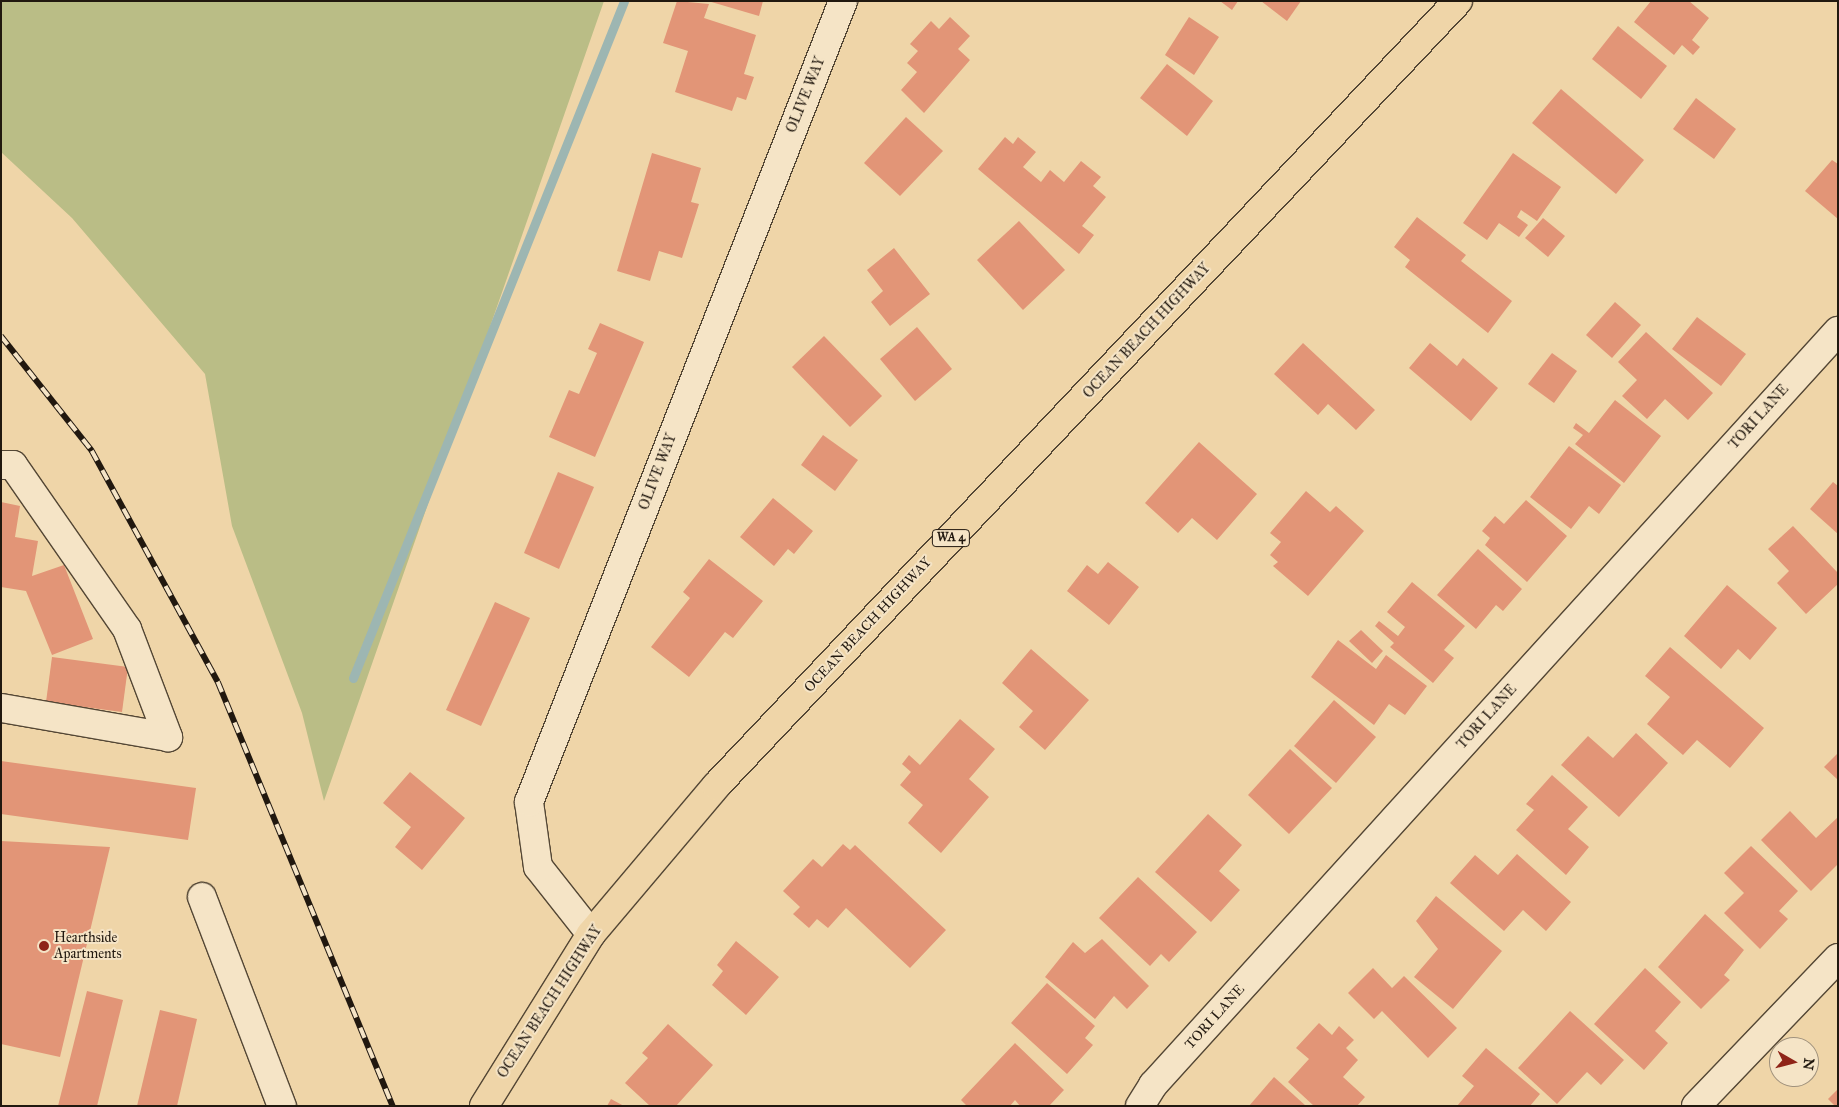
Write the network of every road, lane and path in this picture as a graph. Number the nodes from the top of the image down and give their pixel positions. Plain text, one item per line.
1 (844, 1) edge
2 (1458, 1) edge
3 (1838, 331) edge
4 (1, 466) edge
5 (1, 708) edge
6 (202, 897) dead end
7 (591, 934) junction
8 (1838, 958) edge
9 (282, 1106) edge
10 (484, 1106) edge
11 (1140, 1106) edge
12 (1696, 1106) edge

1 - 7 street, OLIVE WAY
2 - 7 main road, OCEAN BEACH HIGHWAY / WA 4
3 - 11 street, TORI LANE
4 - 5 street
6 - 9 street
7 - 10 main road, OCEAN BEACH HIGHWAY / WA 4
8 - 12 street

